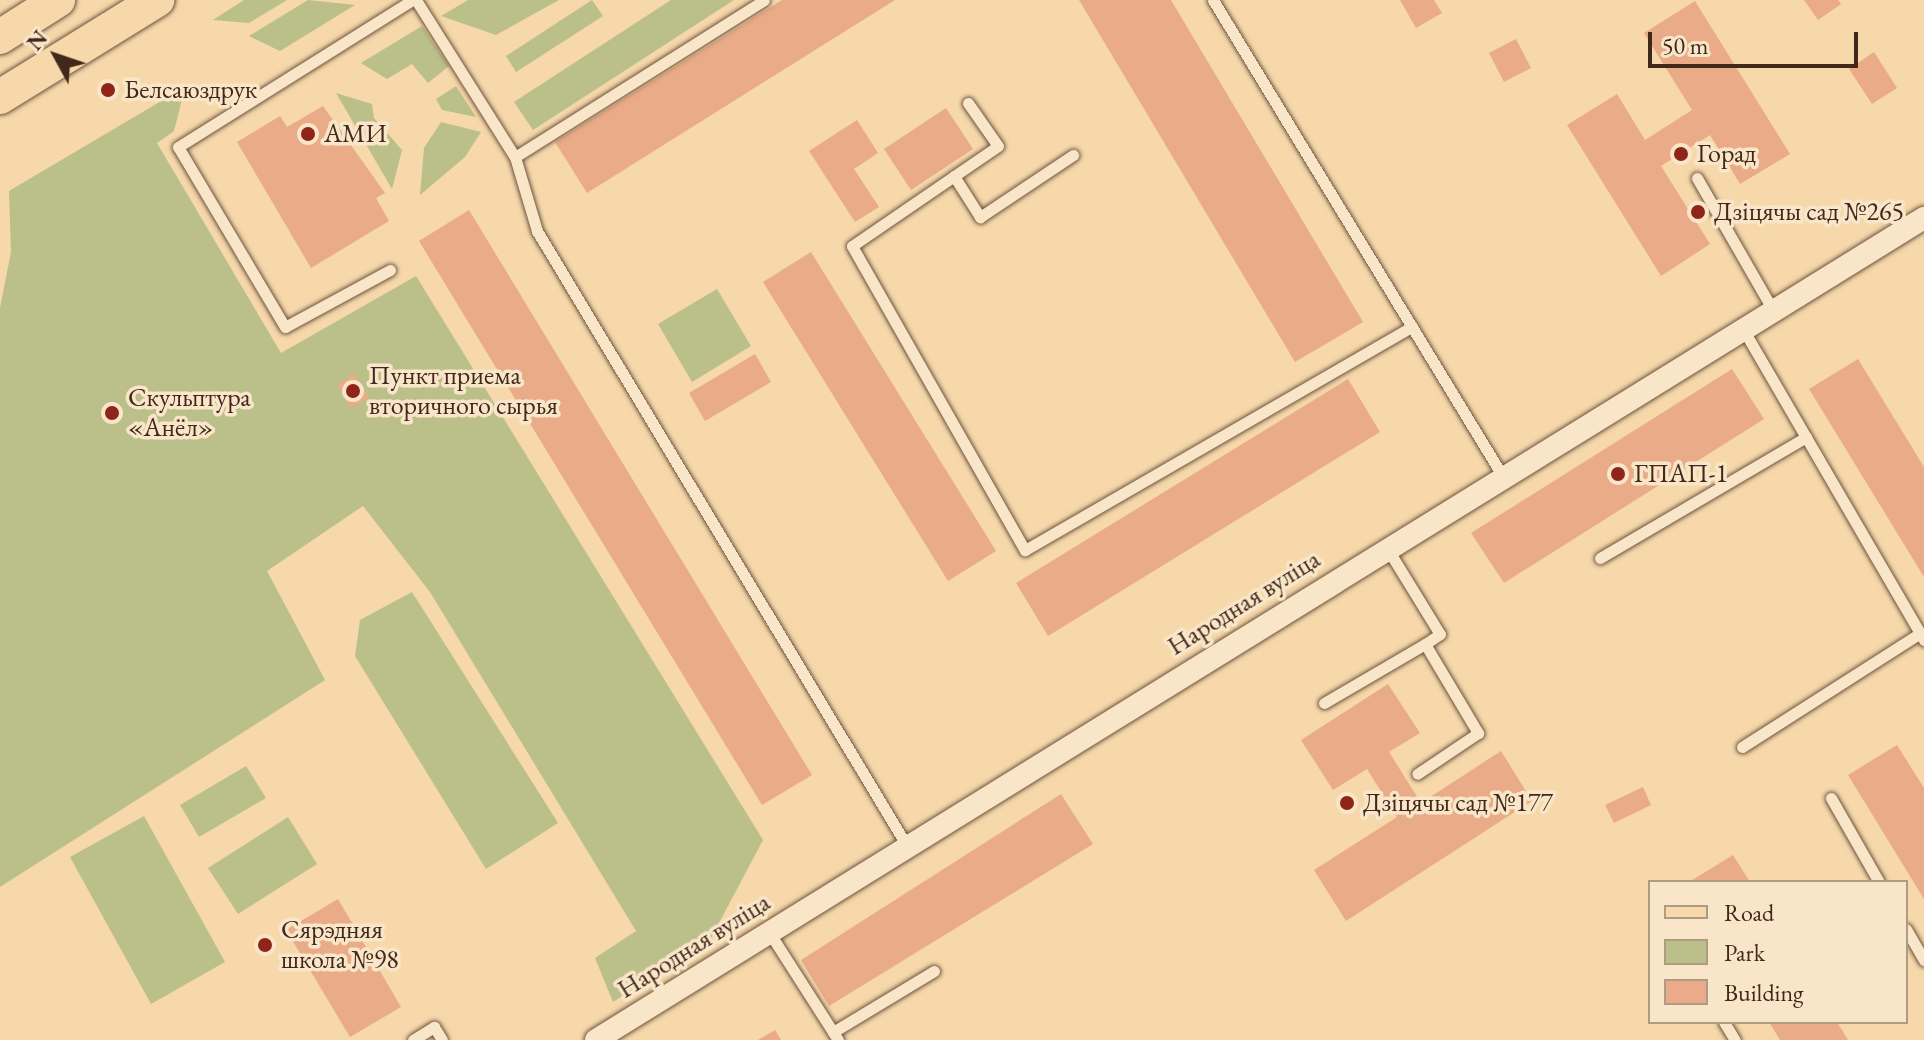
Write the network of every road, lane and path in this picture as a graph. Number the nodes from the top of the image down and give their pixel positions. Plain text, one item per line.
1 (58, 0) edge
2 (157, 0) edge
3 (414, 0) edge
4 (764, 0) edge
5 (1213, 0) edge
6 (0, 37) edge
7 (0, 97) edge
8 (968, 103) dead end
9 (1073, 155) dead end
10 (515, 157) junction
11 (954, 176) junction
12 (1697, 178) dead end
13 (1924, 218) edge
14 (390, 270) dead end
15 (1773, 310) junction
16 (1412, 327) junction
17 (1743, 328) junction
18 (1806, 437) junction
19 (1502, 475) junction
20 (1387, 547) junction
21 (1600, 558) dead end
22 (1922, 637) edge
23 (1425, 644) junction
24 (1324, 703) dead end
25 (1742, 747) dead end
26 (1417, 774) dead end
27 (1831, 798) dead end
28 (907, 846) junction
29 (1878, 880) edge
30 (769, 932) junction
31 (1908, 932) edge
32 (1924, 960) edge
33 (934, 971) dead end
34 (835, 1036) edge
35 (413, 1040) edge
36 (442, 1040) edge
37 (596, 1040) edge

1 - 6 main road
2 - 7 main road
3 - 10 lane
3 - 14 lane
4 - 10 lane
5 - 16 lane
8 - 11 lane
9 - 11 lane
10 - 28 lane
11 - 16 lane
12 - 15 lane
13 - 15 street, Народная вуліца
15 - 17 street, Народная вуліца
16 - 19 lane
17 - 18 lane
17 - 19 street, Народная вуліца
18 - 21 lane
18 - 22 lane
19 - 20 street, Народная вуліца
20 - 23 lane
20 - 28 street, Народная вуліца
22 - 25 lane
23 - 24 lane
23 - 26 lane
27 - 29 lane
28 - 30 street, Народная вуліца
30 - 34 lane
30 - 37 street, Народная вуліца
31 - 32 lane
33 - 34 lane
35 - 36 lane

